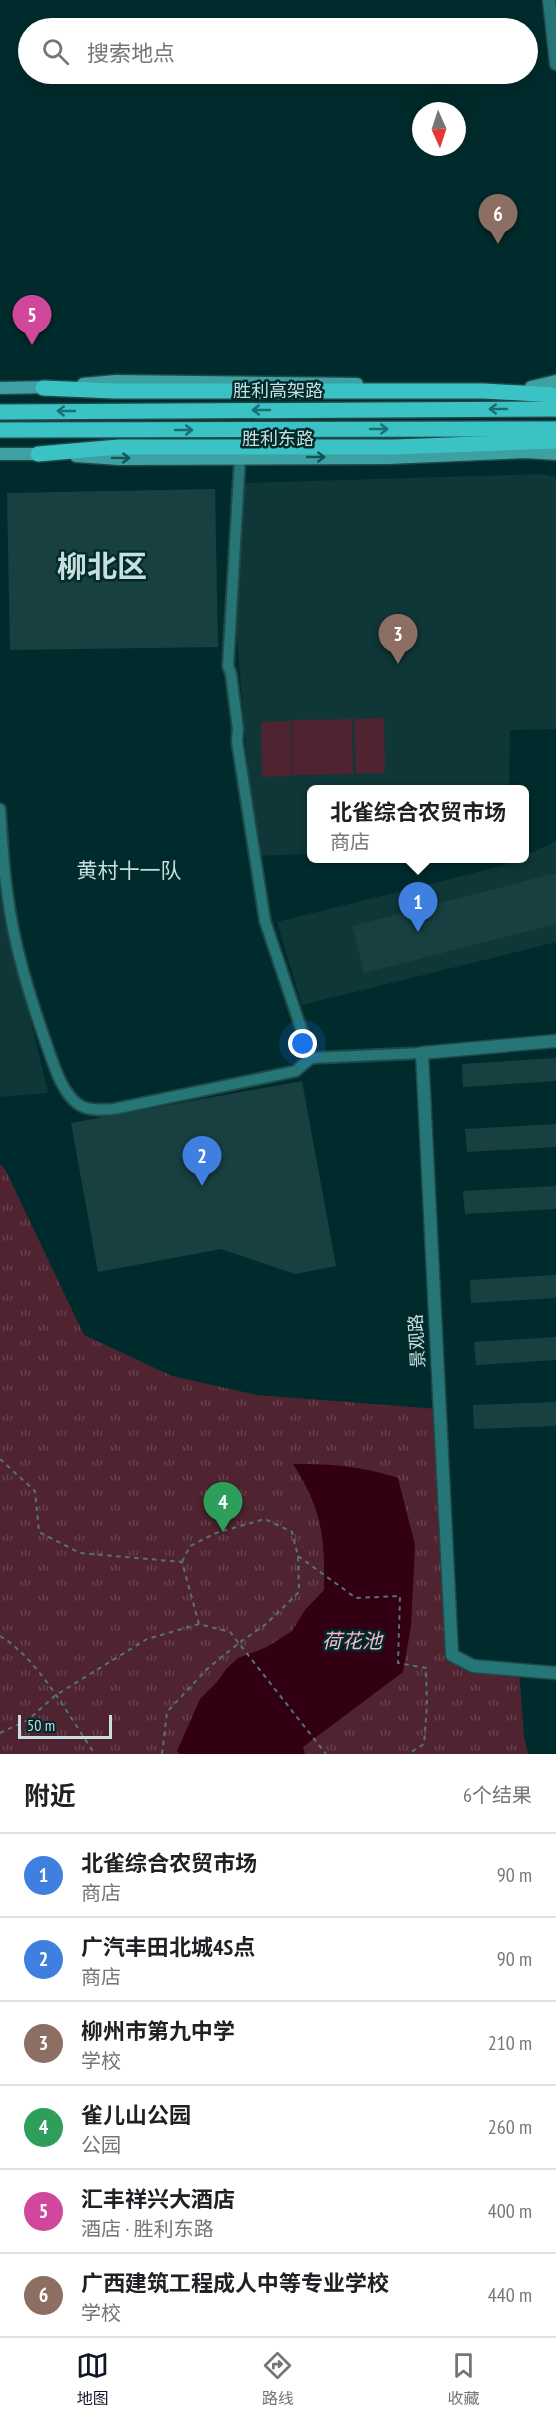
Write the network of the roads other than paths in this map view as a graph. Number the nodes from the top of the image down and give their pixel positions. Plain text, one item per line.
1 (549, 0) edge
2 (554, 32) edge
3 (556, 64) edge
4 (556, 381) edge
5 (531, 387) junction
6 (556, 387) edge
7 (0, 388) edge
8 (42, 388) junction
9 (556, 395) edge
10 (556, 409) edge
11 (0, 412) edge
12 (556, 429) edge
13 (0, 430) edge
14 (556, 451) edge
15 (0, 454) edge
16 (38, 454) junction
17 (240, 457) junction
18 (0, 809) edge
19 (556, 1041) edge
20 (422, 1053) junction
21 (311, 1058) junction
22 (556, 1672) edge

1 - 2 street
2 - 3 street
4 - 5 main road
5 - 6 main road
5 - 8 main road
7 - 8 main road
8 - 9 main road
10 -> 11 main road, 胜利高架路
13 -> 12 main road
14 - 16 main road
17 -> 14 main road, 胜利东路
15 - 16 main road, 胜利东路
16 -> 17 main road, 胜利东路
17 - 21 street
18 - 21 street
19 - 20 street
20 - 21 street
20 - 22 street, 景观路

